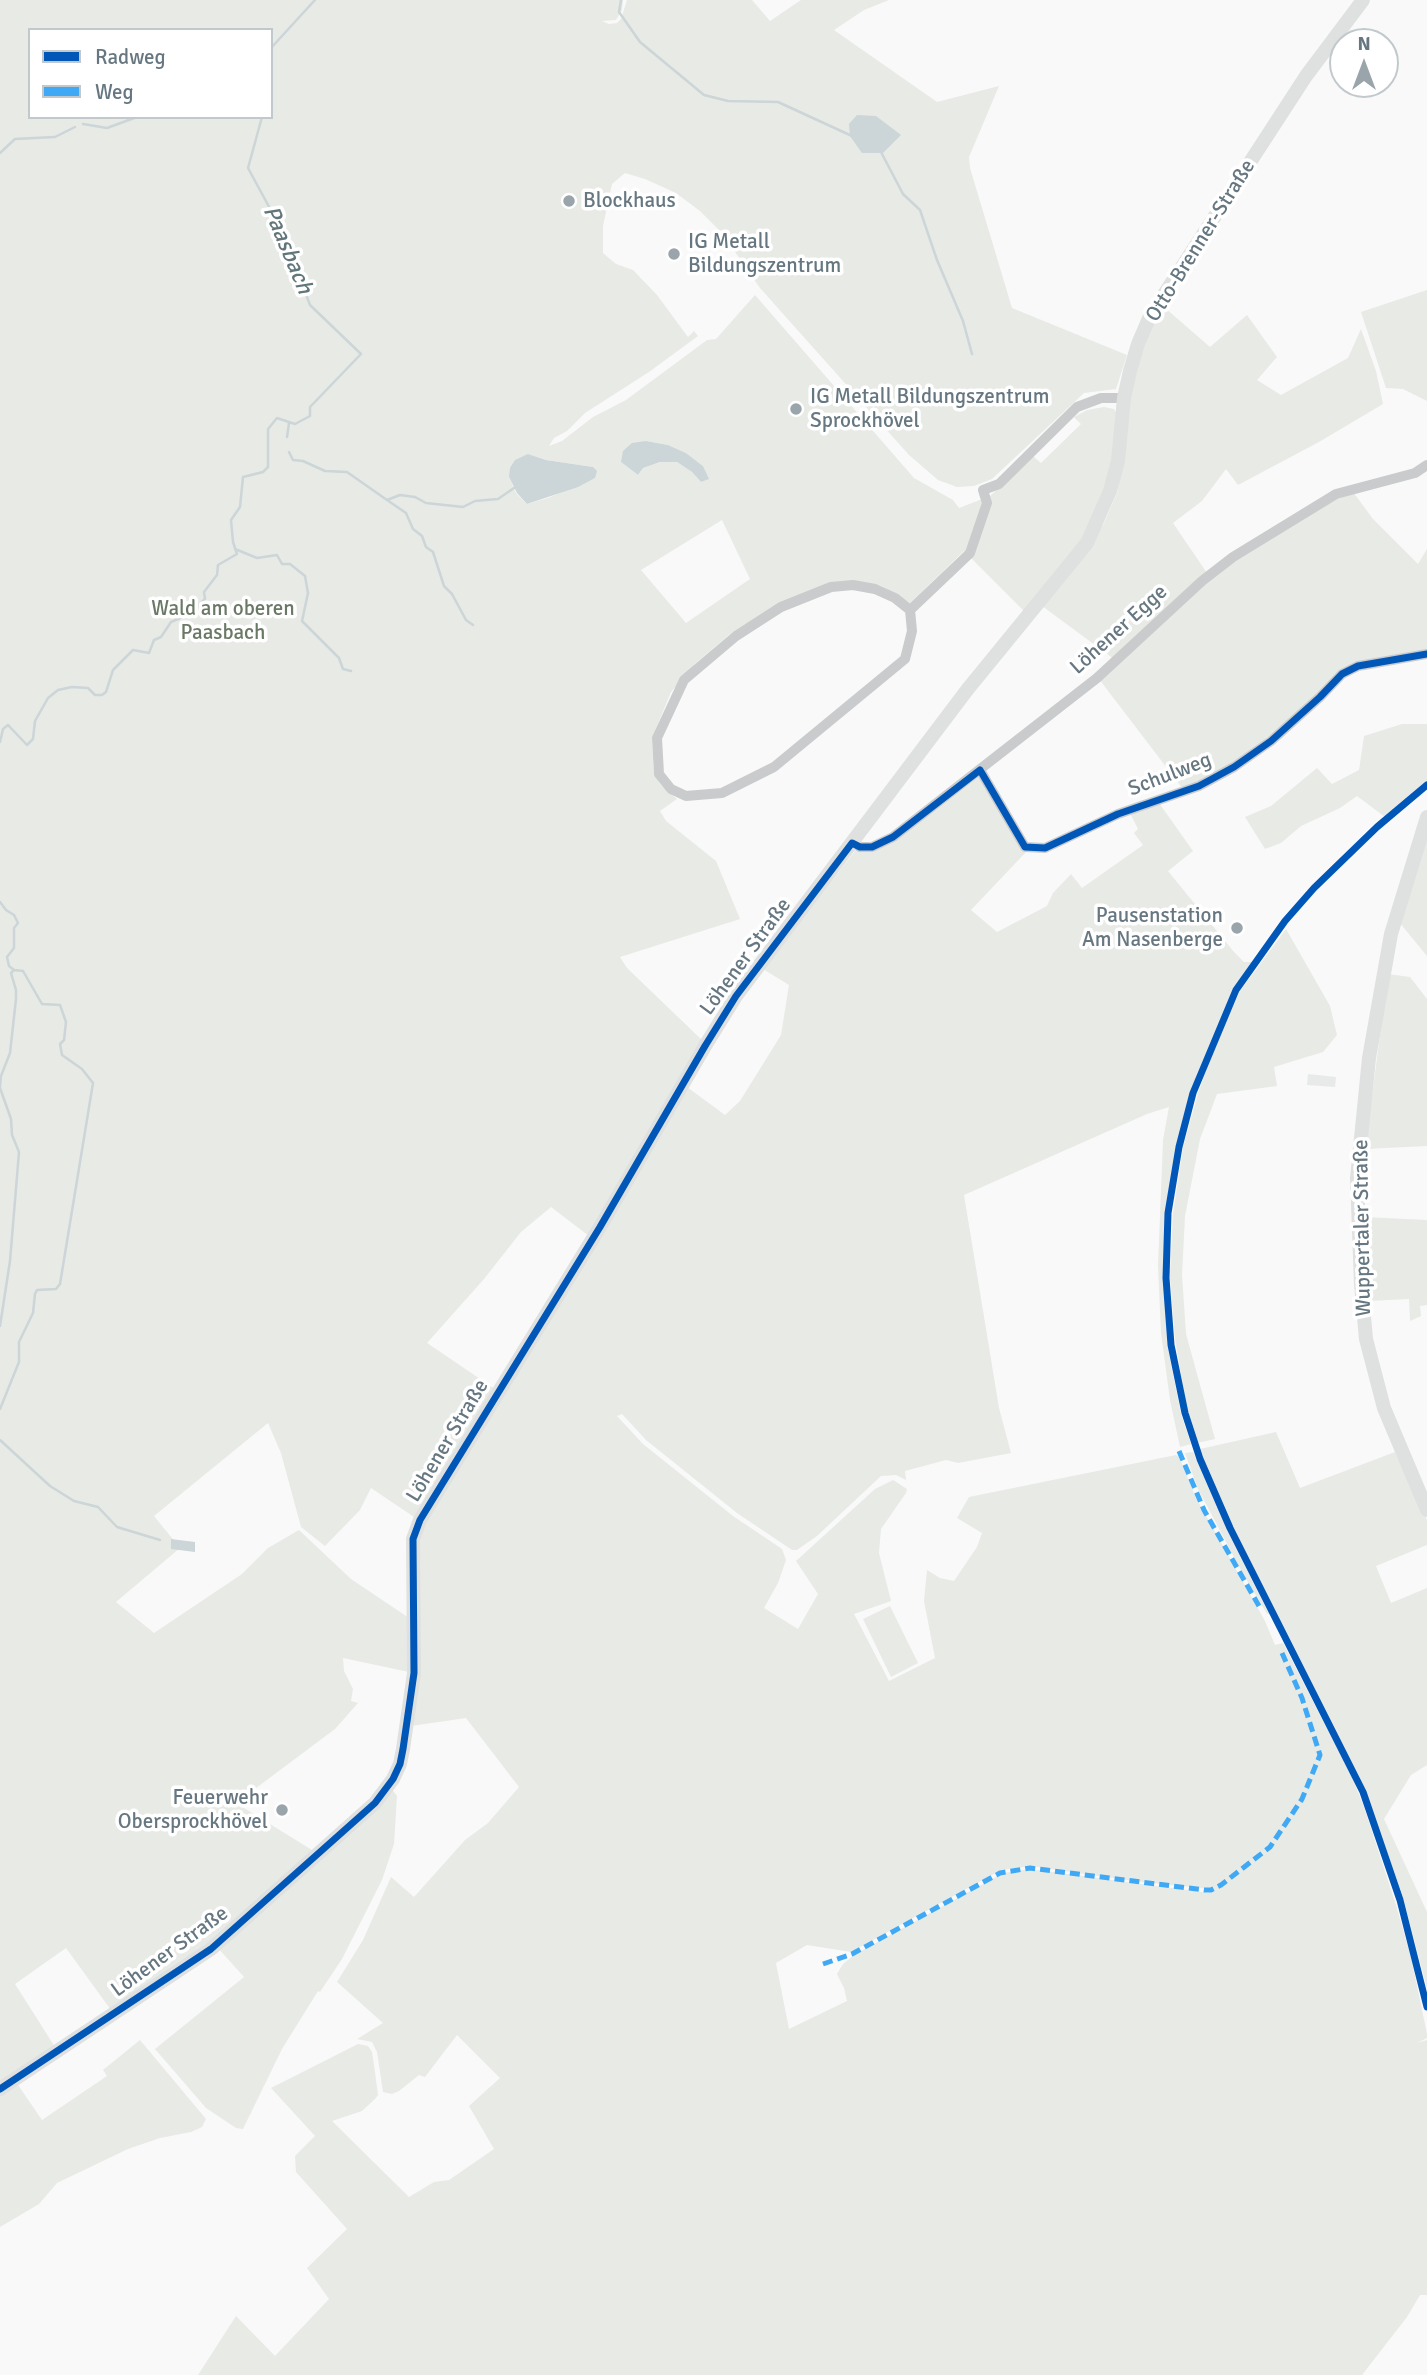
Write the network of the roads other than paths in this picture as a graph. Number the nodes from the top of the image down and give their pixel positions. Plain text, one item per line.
1 (1363, 0) edge
2 (1124, 398) junction
3 (1427, 466) edge
4 (910, 610) junction
5 (1427, 654) edge
6 (980, 770) junction
7 (1427, 817) edge
8 (852, 843) junction
9 (1427, 1510) edge
10 (0, 2089) edge

1 - 2 street, Otto-Brenner-Straße
2 - 4 street
2 - 8 street, Löhener Straße
3 - 6 street, Löhener Egge
4 - 4 street
5 - 6 street, Schulweg
6 - 8 street, Löhener Egge
7 - 9 street, Wuppertaler Straße
8 - 10 street, Löhener Straße

